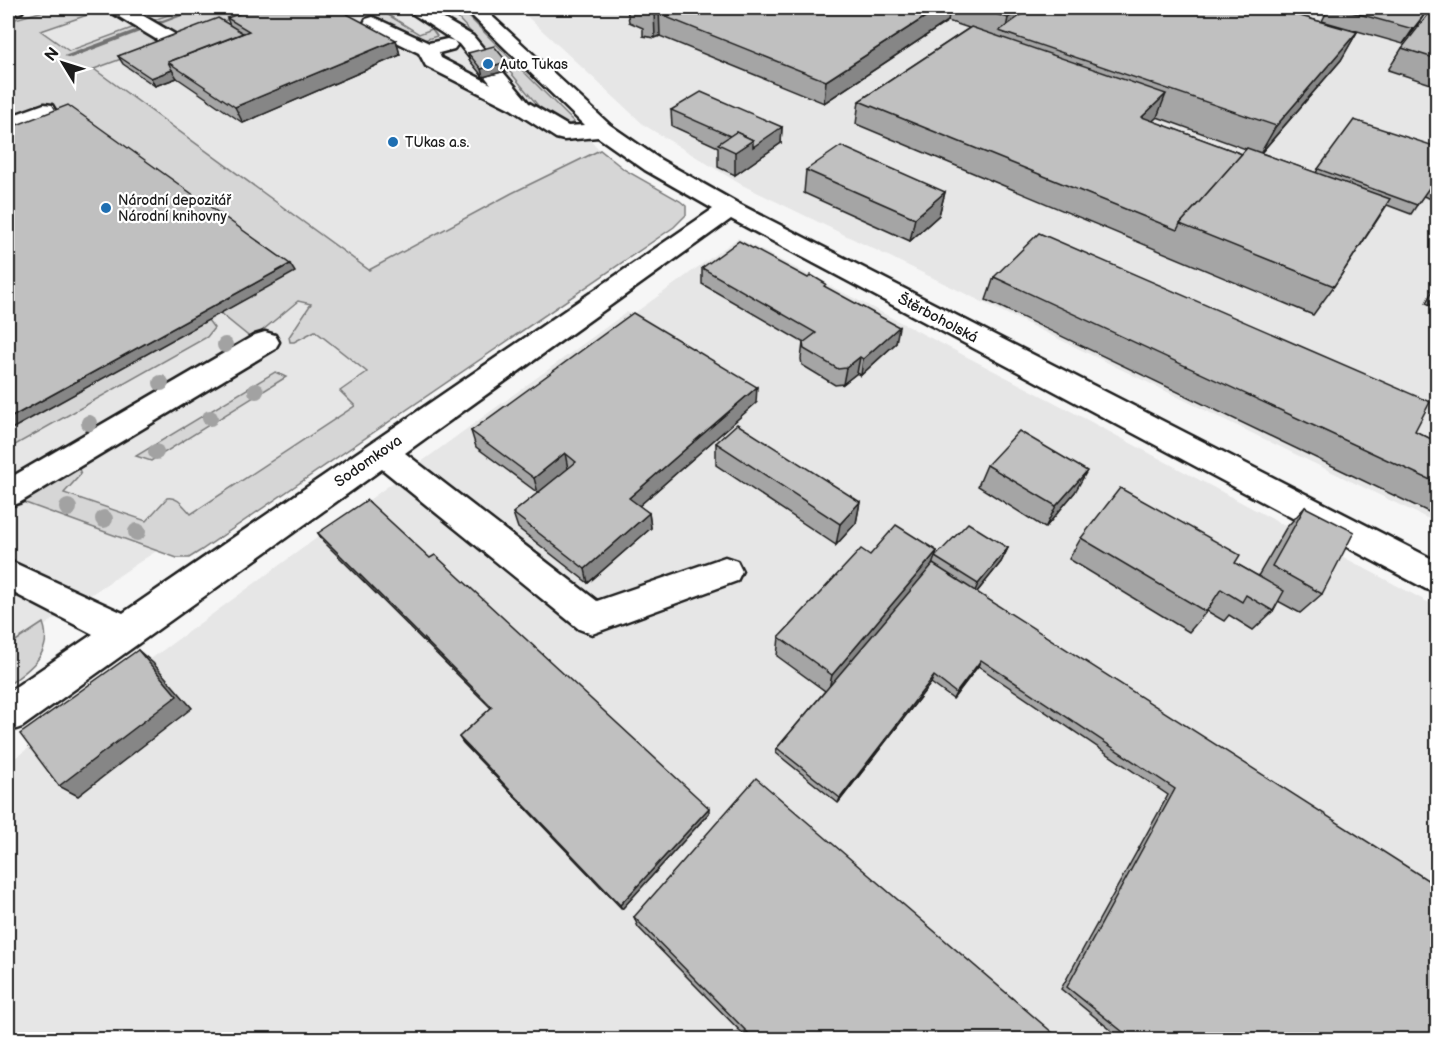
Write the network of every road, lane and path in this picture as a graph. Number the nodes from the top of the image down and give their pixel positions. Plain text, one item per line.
1 (15, 8) edge
2 (118, 8) edge
3 (413, 8) edge
4 (473, 8) edge
5 (8, 10) edge
6 (373, 22) dead end
7 (466, 40) junction
8 (176, 43) edge
9 (427, 49) junction
10 (521, 108) junction
11 (44, 111) dead end
12 (8, 125) edge
13 (602, 130) junction
14 (730, 209) junction
15 (266, 342) dead end
16 (381, 451) junction
17 (8, 494) edge
18 (725, 571) dead end
19 (8, 574) edge
20 (1437, 579) edge
21 (125, 631) junction
22 (8, 714) edge

1 - 5 street
2 - 8 street
3 - 7 street
4 - 13 street, Štěrboholská
6 - 9 street
7 - 9 street
7 - 10 street
9 - 10 street
10 - 13 street
11 - 12 street
13 - 14 street, Štěrboholská
14 - 16 street, Sodomkova
14 - 20 street, Štěrboholská
15 - 17 street
16 - 18 street
16 - 21 street, Sodomkova
19 - 21 street
21 - 22 street, Sodomkova

